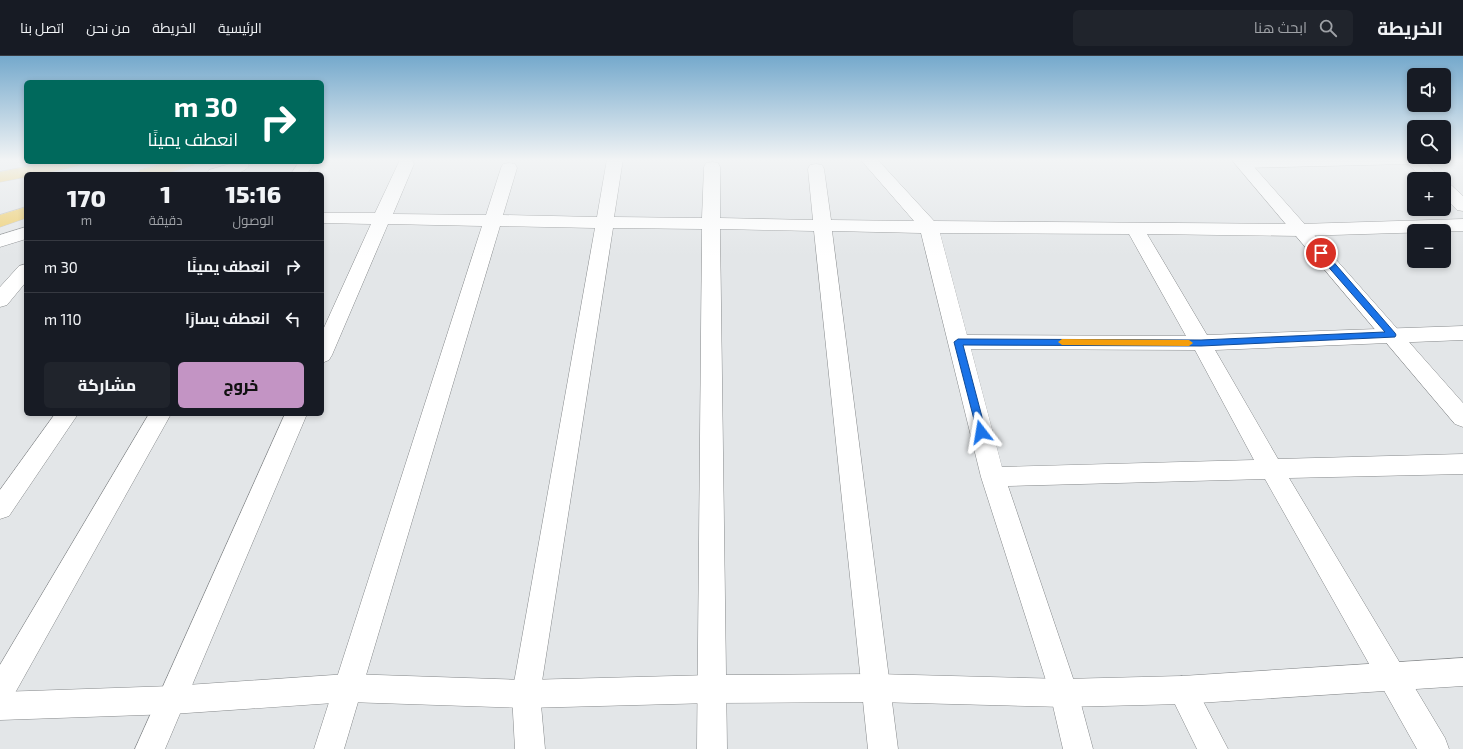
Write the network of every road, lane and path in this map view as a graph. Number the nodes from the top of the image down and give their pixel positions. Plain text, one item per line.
1 (394, 191) edge
2 (502, 191) edge
3 (609, 191) edge
4 (712, 191) edge
5 (818, 191) edge
6 (897, 191) edge
7 (1267, 191) edge
8 (1451, 195) edge
9 (1463, 206) edge
10 (24, 213) edge
11 (324, 218) edge
12 (382, 218) junction
13 (493, 220) junction
14 (0, 221) edge
15 (604, 221) junction
16 (711, 223) junction
17 (822, 224) junction
18 (1463, 225) edge
19 (929, 227) junction
20 (1134, 228) junction
21 (1300, 230) junction
22 (24, 234) edge
23 (0, 241) edge
24 (24, 272) edge
25 (0, 300) edge
26 (1463, 333) edge
27 (1392, 335) junction
28 (958, 342) junction
29 (1201, 343) junction
30 (324, 350) edge
31 (66, 416) edge
32 (159, 416) edge
33 (295, 416) edge
34 (1463, 418) edge
35 (1463, 464) edge
36 (1271, 469) junction
37 (992, 477) junction
38 (0, 509) edge
39 (1463, 672) edge
40 (1392, 677) junction
41 (348, 688) junction
42 (876, 688) junction
43 (711, 689) junction
44 (1182, 690) junction
45 (0, 692) edge
46 (1064, 693) junction
47 (526, 694) junction
48 (172, 700) junction
49 (0, 706) edge
50 (150, 749) edge
51 (329, 749) edge
52 (530, 749) edge
53 (712, 749) edge
54 (883, 749) edge
55 (1078, 749) edge
56 (1213, 749) edge
57 (1434, 749) edge

1 - 12 street
2 - 13 street
3 - 15 street
4 - 16 street
5 - 17 street
6 - 19 street
7 - 21 street
8 - 9 street
10 - 14 highway
11 - 12 street
12 - 13 street
12 - 30 street
13 - 15 street
13 - 41 street
15 - 16 street
15 - 47 street
16 - 17 street
16 - 43 street
17 - 19 street
17 - 42 street
18 - 21 street
19 - 20 street
19 - 28 street
20 - 21 street
20 - 29 street
21 - 27 street
22 - 23 street
24 - 25 street
26 - 27 street
27 - 29 street
27 - 34 street
28 - 29 street
28 - 37 street
29 - 36 street
31 - 38 street
32 - 45 street
33 - 48 street
35 - 36 street
36 - 37 street
36 - 40 street
37 - 46 street
39 - 40 street
40 - 44 street
40 - 57 street
41 - 47 street
41 - 48 street
41 - 51 street
42 - 43 street
42 - 46 street
42 - 54 street
43 - 47 street
43 - 53 street
44 - 46 street
44 - 56 street
46 - 55 street
47 - 52 street
48 - 49 street
48 - 50 street

